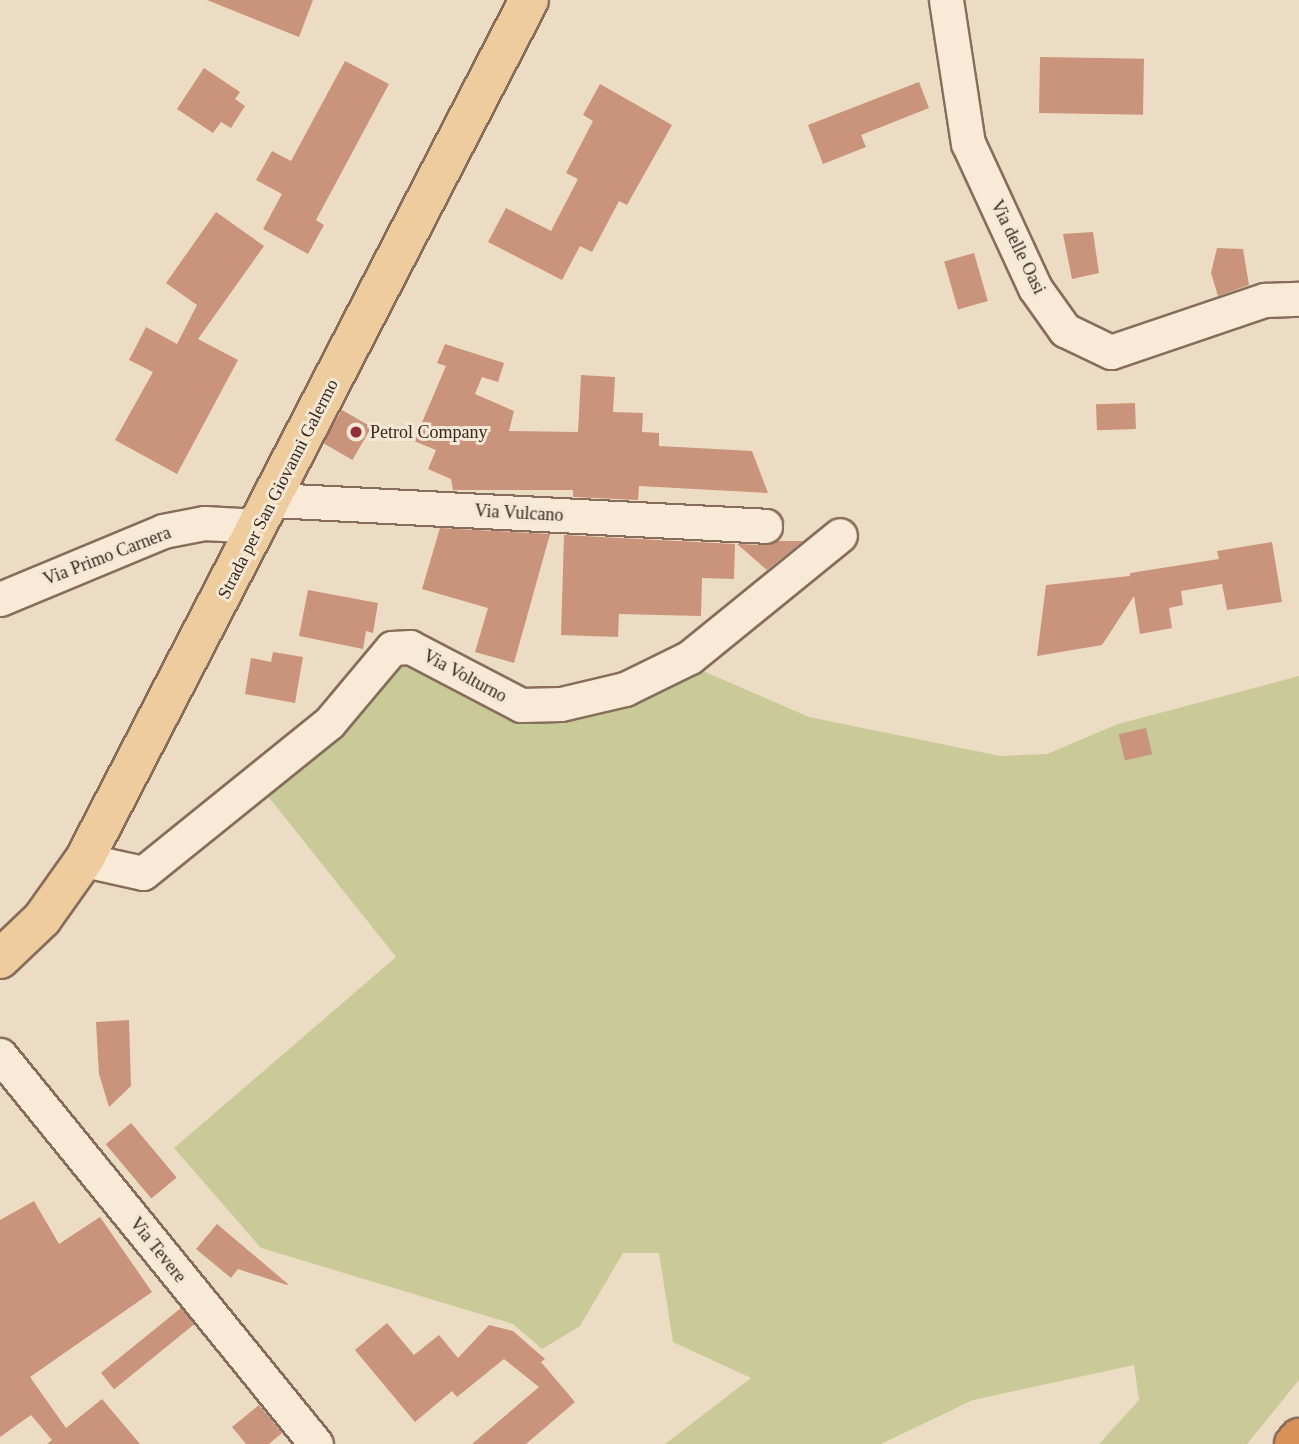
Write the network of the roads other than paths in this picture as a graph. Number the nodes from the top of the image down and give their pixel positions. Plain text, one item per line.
1 (529, 0) edge
2 (946, 0) edge
3 (1299, 299) edge
4 (266, 513) junction
5 (765, 526) dead end
6 (840, 535) dead end
7 (0, 599) edge
8 (84, 860) junction
9 (0, 959) edge
10 (0, 1055) edge
11 (1299, 1438) edge
12 (316, 1444) edge
13 (1294, 1444) edge

1 - 4 main road, Strada per San Giovanni Galermo
2 - 3 street, Via delle Oasi
4 - 5 street, Via Vulcano
4 - 7 street, Via Primo Carnera
4 - 8 main road, Strada per San Giovanni Galermo
6 - 8 street, Via Volturno
8 - 9 main road, Strada per San Giovanni Galermo
10 - 12 street, Via Tevere
11 - 13 highway

